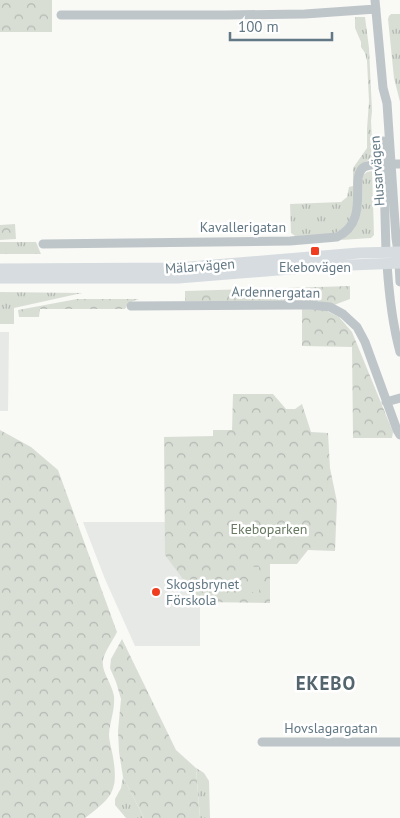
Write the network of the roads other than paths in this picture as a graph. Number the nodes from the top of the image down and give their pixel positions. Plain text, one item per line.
1 (375, 4) edge
2 (60, 15) dead end
3 (391, 164) edge
4 (42, 244) dead end
5 (399, 257) edge
6 (386, 258) junction
7 (0, 269) edge
8 (0, 278) edge
9 (400, 282) edge
10 (131, 306) dead end
11 (400, 352) edge
12 (400, 398) edge
13 (386, 402) junction
14 (400, 435) edge
15 (262, 742) dead end
16 (400, 742) edge

1 - 2 street
1 - 3 street, Husarvägen
3 - 4 street, Kavallerigatan
3 - 5 street, Husarvägen
3 - 6 street, Husarvägen
5 - 6 main road, Mälarvägen
5 - 9 street
6 - 7 main road, Mälarvägen
6 - 8 main road, Mälarvägen
6 - 11 street
10 - 13 street, Ardennergatan
12 - 13 street
13 - 14 street, Ardennergatan
15 - 16 street, Hovslagargatan

